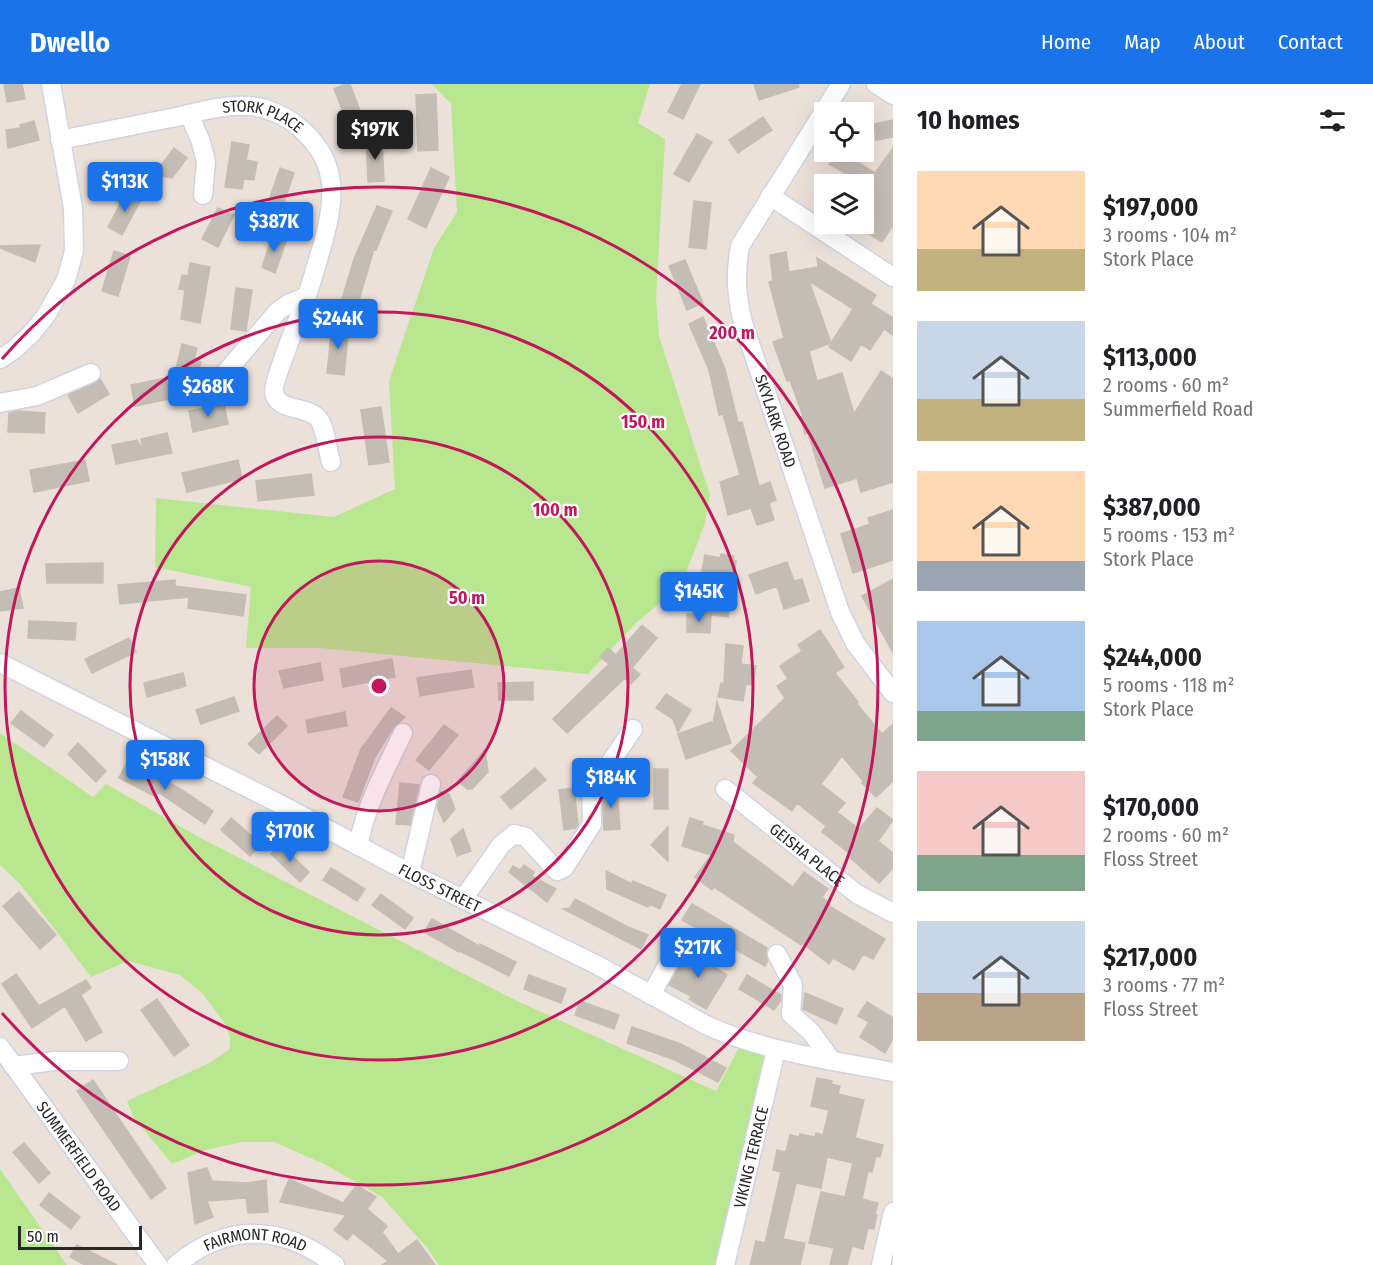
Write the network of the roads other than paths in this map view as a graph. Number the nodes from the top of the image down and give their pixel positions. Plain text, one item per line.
1 (51, 84) edge
2 (841, 84) edge
3 (876, 84) edge
4 (893, 95) edge
5 (189, 114) junction
6 (60, 140) junction
7 (204, 195) dead end
8 (770, 196) junction
9 (893, 277) edge
10 (307, 296) junction
11 (0, 359) edge
12 (92, 373) dead end
13 (215, 385) dead end
14 (0, 404) edge
15 (331, 462) dead end
16 (0, 663) edge
17 (893, 693) edge
18 (633, 729) dead end
19 (403, 733) dead end
20 (431, 784) dead end
21 (725, 789) dead end
22 (358, 846) junction
23 (410, 873) junction
24 (463, 899) junction
25 (893, 913) edge
26 (679, 944) dead end
27 (777, 954) dead end
28 (651, 995) junction
29 (0, 1047) edge
30 (776, 1050) junction
31 (119, 1061) dead end
32 (832, 1061) junction
33 (13, 1066) junction
34 (893, 1072) edge
35 (893, 1212) edge
36 (158, 1265) edge
37 (176, 1265) edge
38 (335, 1265) edge
39 (725, 1265) edge
40 (881, 1265) edge

1 - 6 street
2 - 8 street, SKYLARK ROAD
3 - 4 street
5 - 6 street, STORK PLACE
5 - 7 street
5 - 10 street, STORK PLACE
6 - 11 street
8 - 9 street
8 - 17 street, SKYLARK ROAD
10 - 13 street
10 - 15 street, STORK PLACE
12 - 14 street
16 - 22 street, FLOSS STREET
18 - 24 street
19 - 22 street
20 - 23 street
21 - 25 street, GEISHA PLACE
22 - 23 street, FLOSS STREET
23 - 24 street, FLOSS STREET
24 - 28 street, FLOSS STREET
26 - 28 street
27 - 32 street
28 - 30 street, FLOSS STREET
29 - 33 street, SUMMERFIELD ROAD
30 - 32 street, FLOSS STREET
30 - 39 street, VIKING TERRACE
31 - 33 street
32 - 34 street, FLOSS STREET
33 - 36 street, SUMMERFIELD ROAD
35 - 40 street
37 - 38 street, FAIRMONT ROAD

